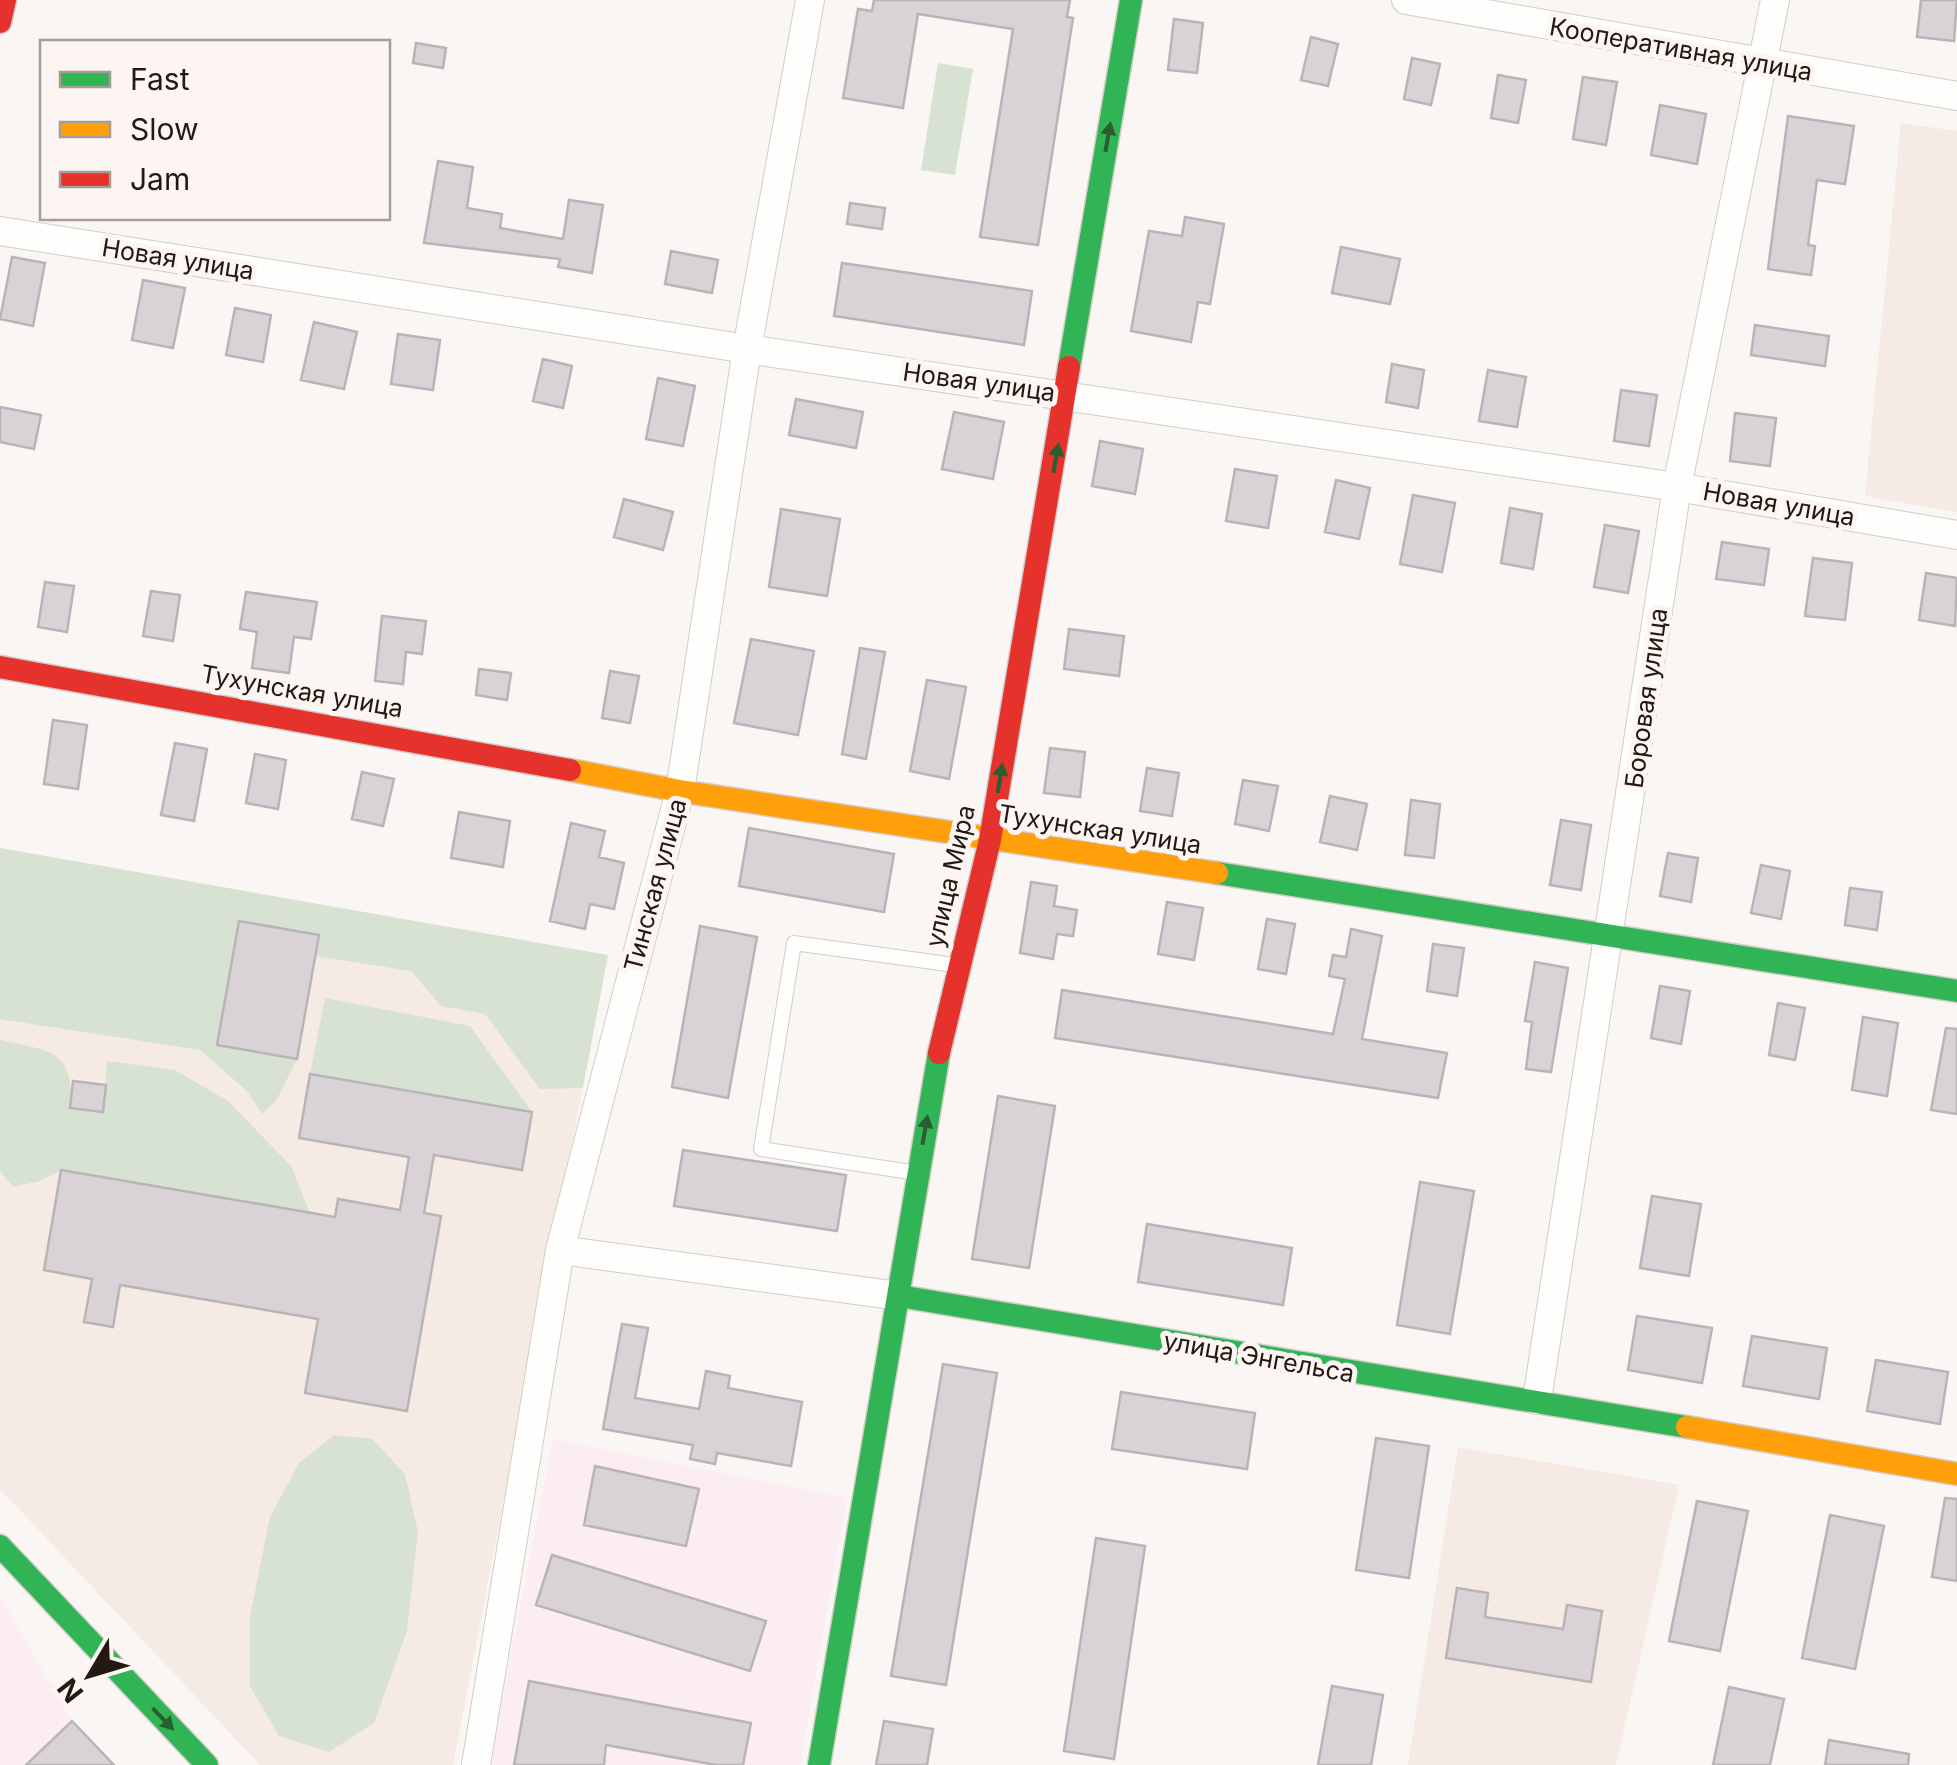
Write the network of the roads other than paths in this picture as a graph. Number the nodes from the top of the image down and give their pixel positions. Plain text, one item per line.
1 (5, 0) edge
2 (810, 0) edge
3 (1131, 0) edge
4 (1406, 0) edge
5 (1775, 0) edge
6 (0, 22) edge
7 (1765, 65) junction
8 (1957, 96) edge
9 (0, 231) edge
10 (747, 349) junction
11 (1067, 395) junction
12 (1677, 487) junction
13 (1957, 534) edge
14 (0, 667) edge
15 (680, 791) junction
16 (990, 840) junction
17 (1611, 933) junction
18 (957, 966) junction
19 (1957, 991) edge
20 (918, 1174) junction
21 (560, 1250) junction
22 (899, 1296) junction
23 (1537, 1400) junction
24 (1957, 1474) edge
25 (0, 1546) edge
26 (208, 1765) edge
27 (476, 1765) edge
28 (819, 1765) edge

1 - 6 street
2 - 10 street, Тинская улица
11 -> 3 street, улица Мира
4 - 7 street, Кооперативная улица
5 - 7 street, Боровая улица
7 - 8 street, Кооперативная улица
7 - 12 street, Боровая улица
9 - 10 street, Новая улица
10 - 11 street, Новая улица
10 - 15 street, Тинская улица
11 - 12 street, Новая улица
16 -> 11 street, улица Мира
12 - 13 street, Новая улица
12 - 17 street, Боровая улица
14 - 15 street, Тухунская улица
15 - 16 street, Тухунская улица
15 - 21 street, Тинская улица
16 - 17 street, Тухунская улица
16 - 18 street, улица Мира
17 - 19 street, Тухунская улица
17 - 23 street, Боровая улица
20 -> 18 street, улица Мира
18 - 20 lane
20 - 22 street, улица Мира
21 - 22 street, улица Энгельса
21 - 27 street, Тинская улица
22 - 23 street, улица Энгельса
22 - 28 street, улица Мира
23 - 24 street, улица Энгельса
25 -> 26 street

